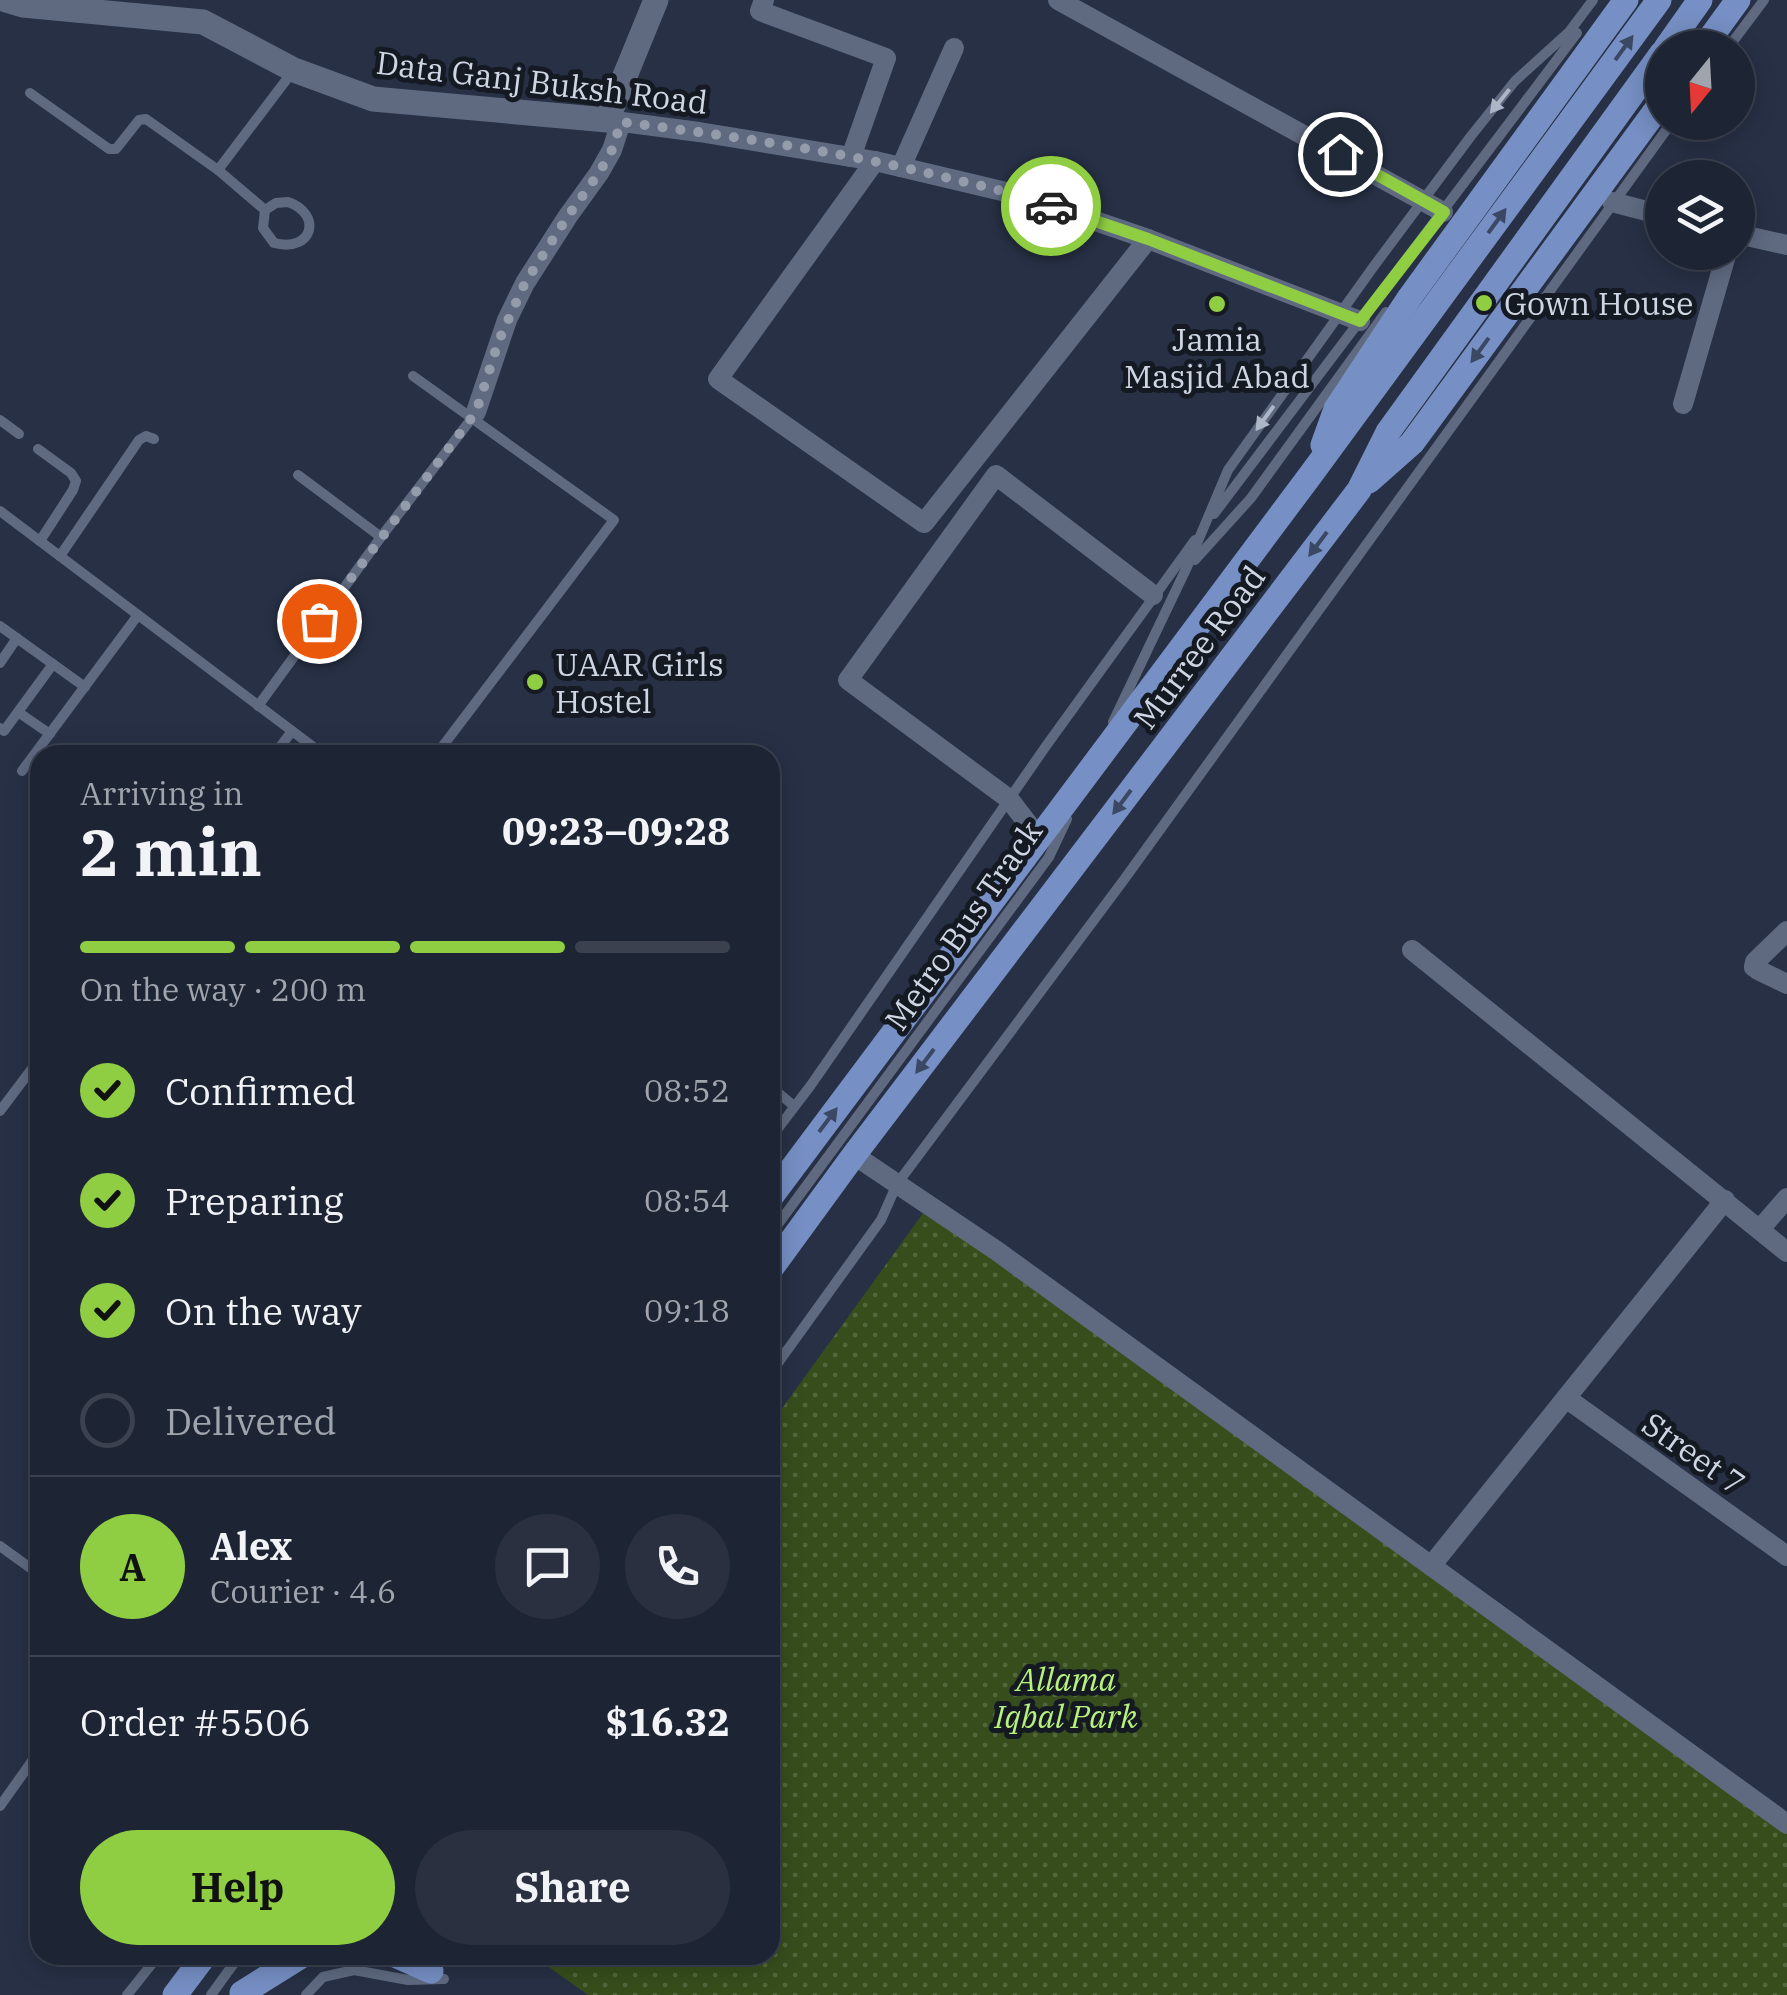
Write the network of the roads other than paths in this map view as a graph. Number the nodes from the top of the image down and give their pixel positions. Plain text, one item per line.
1 (6, 0) edge
2 (764, 0) edge
3 (1594, 0) edge
4 (1601, 0) edge
5 (1626, 0) edge
6 (1659, 0) edge
7 (1700, 0) edge
8 (1738, 0) edge
9 (1764, 0) edge
10 (1062, 1) edge
11 (647, 3) edge
12 (112, 6) edge
13 (203, 11) edge
14 (1678, 30) edge
15 (1716, 30) edge
16 (1742, 30) edge
17 (1569, 32) junction
18 (954, 48) dead end
19 (294, 70) junction
20 (1645, 76) edge
21 (30, 94) dead end
22 (614, 122) junction
23 (1645, 125) edge
24 (1658, 140) edge
25 (851, 157) junction
26 (875, 161) junction
27 (901, 167) junction
28 (218, 170) junction
29 (1612, 202) junction
30 (265, 210) junction
31 (1645, 211) edge
32 (1444, 212) junction
33 (1755, 237) edge
34 (1148, 239) junction
35 (1787, 244) edge
36 (1722, 270) edge
37 (1360, 321) junction
38 (413, 376) dead end
39 (1684, 404) dead end
40 (474, 415) junction
41 (0, 420) edge
42 (19, 434) dead end
43 (154, 439) dead end
44 (38, 449) dead end
45 (1312, 473) junction
46 (298, 475) dead end
47 (1359, 490) junction
48 (0, 511) edge
49 (381, 536) junction
50 (40, 541) junction
51 (60, 556) junction
52 (1188, 568) junction
53 (1153, 595) junction
54 (138, 615) junction
55 (0, 626) edge
56 (17, 638) junction
57 (0, 663) edge
58 (52, 664) junction
59 (85, 687) junction
60 (258, 706) junction
61 (18, 712) junction
62 (0, 728) edge
63 (292, 731) junction
64 (50, 734) junction
65 (42, 745) edge
66 (282, 745) edge
67 (311, 745) edge
68 (444, 745) edge
69 (30, 760) edge
70 (22, 771) dead end
71 (1009, 799) junction
72 (1039, 838) junction
73 (1787, 930) edge
74 (1412, 950) dead end
75 (1787, 984) edge
76 (30, 1071) edge
77 (780, 1094) edge
78 (794, 1106) junction
79 (0, 1110) edge
80 (780, 1125) edge
81 (854, 1156) junction
82 (897, 1184) junction
83 (780, 1185) edge
84 (1787, 1198) edge
85 (1725, 1200) junction
86 (780, 1221) edge
87 (1760, 1229) junction
88 (1787, 1252) edge
89 (780, 1256) edge
90 (780, 1360) edge
91 (1566, 1398) junction
92 (0, 1546) edge
93 (1787, 1556) edge
94 (1431, 1566) junction
95 (30, 1568) edge
96 (30, 1764) edge
97 (0, 1806) edge
98 (1787, 1824) edge
99 (151, 1965) edge
100 (197, 1965) edge
101 (233, 1965) edge
102 (264, 1965) edge
103 (287, 1965) edge
104 (416, 1965) edge
105 (438, 1975) joint
106 (242, 1994) edge
107 (127, 1995) edge
108 (175, 1995) edge
109 (211, 1995) edge
110 (306, 1995) edge

1 - 12 street, Data Ganj Buksh Road
2 - 25 street
3 - 17 lane, Metro Bus Track
4 - 32 lane
5 - 45 main road
45 -> 6 main road, Murree Road
7 - 14 main road, Murree Road
8 - 15 main road
9 - 16 lane
10 - 32 street
11 - 22 street
12 - 13 street, Data Ganj Buksh Road
13 - 19 street, Data Ganj Buksh Road
17 - 52 lane, Metro Bus Track
17 -> 52 lane, Metro Bus Track
18 - 27 street
19 - 22 street, Data Ganj Buksh Road
19 - 28 lane
20 - 47 main road, Murree Road
21 - 28 lane
22 - 25 street, Data Ganj Buksh Road
22 - 40 street
23 -> 47 main road
24 - 29 lane
25 - 26 street, Data Ganj Buksh Road
26 - 27 street, Data Ganj Buksh Road
26 - 34 street
27 - 34 street, Data Ganj Buksh Road
28 - 30 lane
29 - 31 street
29 - 82 lane
30 - 30 lane
32 - 37 lane
33 - 35 street
34 - 37 street, Data Ganj Buksh Road
36 - 39 street
37 - 53 lane
38 - 40 lane
40 - 49 lane
40 - 68 lane
41 - 42 lane
43 - 51 lane
44 - 50 lane
45 - 72 main road, Murree Road
46 - 49 lane
47 -> 81 main road, Murree Road
48 - 50 lane
49 - 60 lane
50 - 51 lane
51 - 54 lane
52 - 86 lane, Metro Bus Track
53 - 71 lane
53 - 71 street
54 - 59 lane
54 - 60 lane
55 - 56 lane
56 - 57 lane
56 - 58 lane
58 - 59 lane
58 - 61 lane
59 - 64 lane
60 - 63 lane
61 - 62 lane
61 - 64 lane
63 - 66 lane
63 - 67 lane
64 - 65 lane
69 - 70 lane
71 - 72 street
71 - 78 lane
83 -> 72 main road, Murree Road
73 - 75 street
74 - 85 street
76 - 79 lane
77 - 78 lane
78 - 80 lane
81 - 82 street
81 - 89 main road, Murree Road
82 - 90 lane
82 - 94 street
84 - 87 street
85 - 87 street
85 - 91 street
87 - 88 street
91 - 93 street, Street 7
91 - 94 street
92 - 95 lane
94 - 98 street
96 - 97 lane
99 - 107 lane
100 - 108 main road
101 - 109 lane
102 - 106 main road
103 - 106 main road
104 - 105 main road
105 - 110 lane

